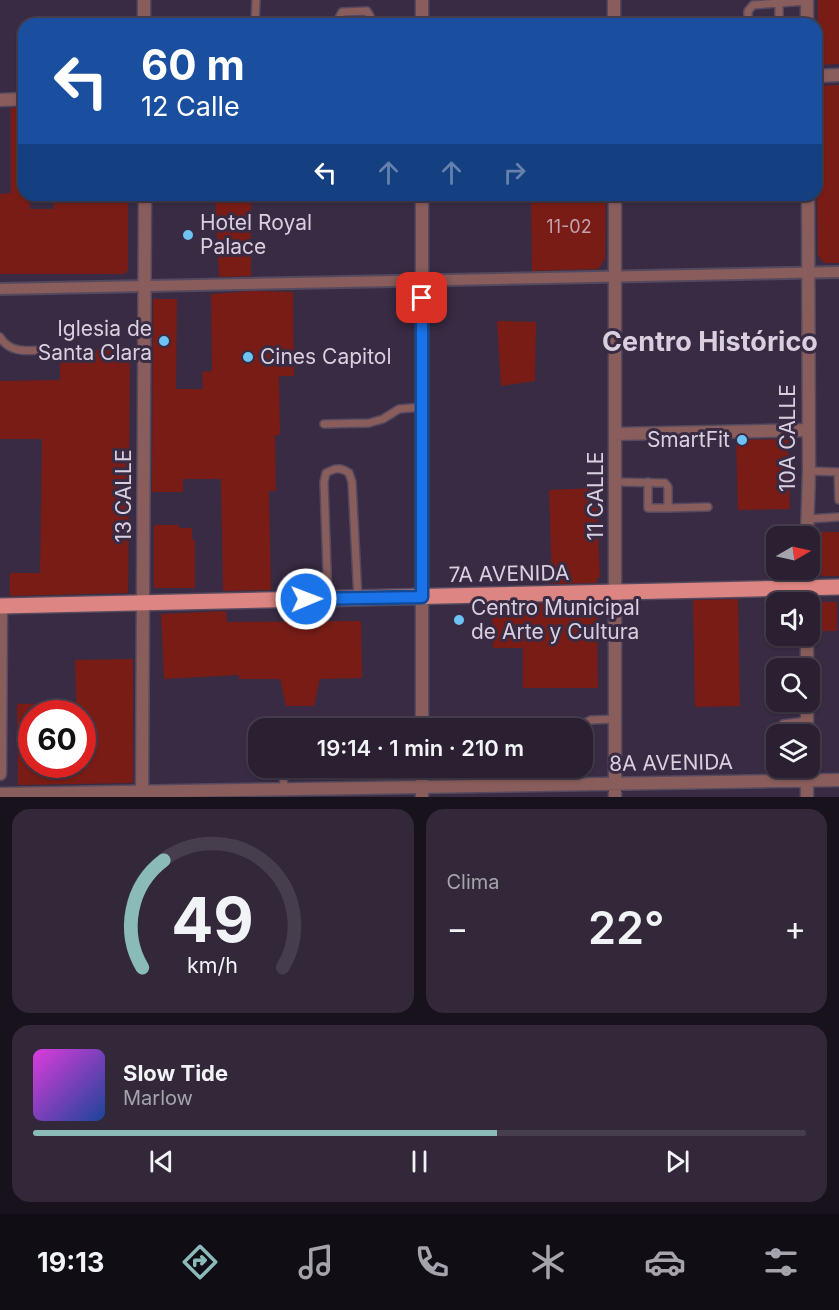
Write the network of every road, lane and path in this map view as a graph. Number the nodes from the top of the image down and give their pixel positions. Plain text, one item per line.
1 (144, 0) edge
2 (256, 0) edge
3 (422, 0) edge
4 (614, 0) edge
5 (807, 1) edge
6 (779, 3) junction
7 (144, 18) edge
8 (255, 18) edge
9 (339, 18) edge
10 (370, 18) edge
11 (422, 18) edge
12 (614, 18) edge
13 (748, 18) edge
14 (779, 18) edge
15 (807, 18) edge
16 (839, 75) edge
17 (822, 76) edge
18 (18, 99) edge
19 (0, 100) edge
20 (145, 201) edge
21 (422, 201) edge
22 (615, 201) edge
23 (808, 201) edge
24 (809, 272) junction
25 (839, 272) edge
26 (615, 276) junction
27 (422, 280) junction
28 (144, 286) junction
29 (0, 288) edge
30 (0, 337) edge
31 (48, 350) dead end
32 (422, 407) junction
33 (324, 424) dead end
34 (808, 430) junction
35 (615, 434) junction
36 (809, 471) junction
37 (838, 472) edge
38 (615, 482) junction
39 (648, 482) junction
40 (839, 500) edge
41 (708, 507) dead end
42 (668, 508) junction
43 (839, 517) edge
44 (807, 519) junction
45 (807, 526) edge
46 (839, 587) edge
47 (615, 592) junction
48 (819, 592) edge
49 (766, 594) edge
50 (422, 597) junction
51 (328, 599) junction
52 (358, 599) junction
53 (143, 603) junction
54 (0, 606) edge
55 (807, 712) edge
56 (422, 718) edge
57 (615, 719) junction
58 (593, 720) edge
59 (807, 721) joint
60 (783, 724) edge
61 (0, 774) edge
62 (283, 778) edge
63 (565, 778) edge
64 (839, 780) edge
65 (807, 781) junction
66 (614, 784) junction
67 (565, 785) junction
68 (284, 790) junction
69 (422, 792) edge
70 (373, 793) edge
71 (0, 794) edge
72 (142, 794) edge
73 (18, 795) edge
74 (615, 797) edge
75 (807, 797) edge

1 - 7 street
2 - 8 lane
3 - 11 street
4 - 12 street
5 - 6 lane
5 - 15 street
6 - 13 lane
6 - 14 lane
9 - 10 lane
16 - 17 street
18 - 19 street
20 - 28 street, 13 CALLE
21 - 27 street
22 - 26 street, 11 CALLE
23 - 24 street, 10A CALLE
24 - 25 street
24 - 26 street
24 - 34 street, 10A CALLE
26 - 27 street
26 - 35 street, 11 CALLE
27 - 28 street
27 - 32 street
28 - 29 street
28 - 53 street, 13 CALLE
30 - 31 lane
32 - 33 lane
32 - 50 street
34 - 35 street
34 - 36 street, 10A CALLE
35 - 38 street, 11 CALLE
36 - 37 lane
36 - 44 street, 10A CALLE
37 - 40 lane
38 - 39 lane
38 - 47 street, 11 CALLE
39 - 42 lane
39 - 42 lane
41 - 42 lane
43 - 44 lane
44 - 45 street, 10A CALLE
46 - 48 main road, 7A AVENIDA
47 - 49 main road, 7A AVENIDA
47 - 50 main road, 7A AVENIDA
47 - 57 street, 11 CALLE
50 - 52 main road, 7A AVENIDA
50 - 56 street
51 - 52 main road, 7A AVENIDA
51 - 52 lane
51 - 53 main road, 7A AVENIDA
53 - 54 main road, 7A AVENIDA
53 - 72 street, 13 CALLE
54 - 61 street
55 - 59 street
57 - 58 lane
57 - 66 street, 11 CALLE
59 - 60 lane
62 - 68 lane
63 - 67 lane
64 - 65 street, 8A AVENIDA
65 - 66 street, 8A AVENIDA
65 - 75 street
66 - 67 street, 8A AVENIDA
66 - 74 street, 11 CALLE
67 - 69 street, 8A AVENIDA
68 - 70 street, 8A AVENIDA
68 - 72 street, 8A AVENIDA
69 - 70 street, 8A AVENIDA
71 - 73 street, 8A AVENIDA
72 - 73 street, 8A AVENIDA

